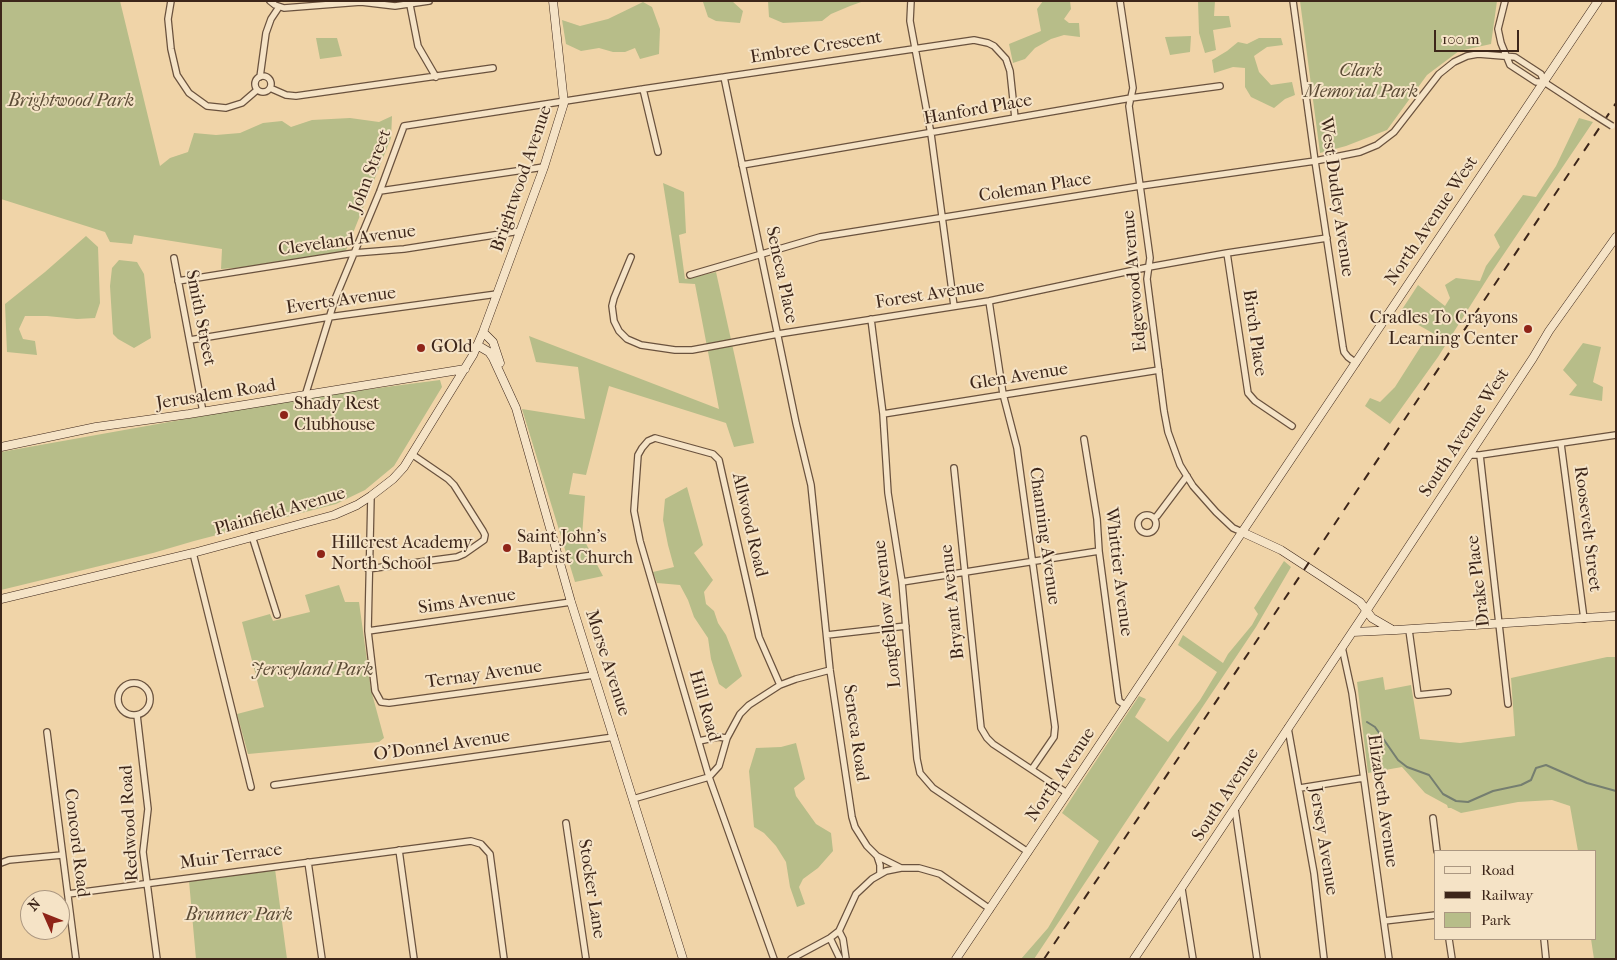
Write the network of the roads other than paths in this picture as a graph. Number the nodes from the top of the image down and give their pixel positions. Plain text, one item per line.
1 (171, 1) edge
2 (270, 1) edge
3 (429, 1) edge
4 (553, 1) edge
5 (911, 1) edge
6 (1120, 1) edge
7 (1293, 1) edge
8 (1505, 1) edge
9 (1598, 1) edge
10 (374, 2) edge
11 (410, 5) junction
12 (280, 7) junction
13 (916, 48) junction
14 (1506, 55) junction
15 (493, 68) dead end
16 (260, 77) junction
17 (436, 77) junction
18 (724, 78) junction
19 (1544, 82) junction
20 (1220, 86) dead end
21 (270, 88) junction
22 (643, 89) junction
23 (257, 90) junction
24 (1131, 98) junction
25 (564, 103) junction
26 (1015, 118) junction
27 (404, 126) joint
28 (1614, 128) edge
29 (931, 134) junction
30 (658, 152) dead end
31 (1315, 161) junction
32 (742, 165) junction
33 (544, 167) junction
34 (1140, 186) junction
35 (380, 191) junction
36 (942, 218) junction
37 (520, 231) junction
38 (1616, 237) edge
39 (1327, 238) junction
40 (354, 253) junction
41 (761, 253) junction
42 (1227, 253) junction
43 (631, 257) dead end
44 (174, 258) dead end
45 (1149, 267) junction
46 (690, 275) dead end
47 (178, 281) junction
48 (497, 294) junction
49 (989, 301) junction
50 (954, 306) junction
51 (329, 317) junction
52 (871, 319) junction
53 (483, 332) junction
54 (778, 334) junction
55 (190, 340) junction
56 (477, 345) junction
57 (1356, 363) junction
58 (465, 369) junction
59 (1159, 370) junction
60 (503, 377) junction
61 (1003, 394) junction
62 (305, 396) junction
63 (204, 412) junction
64 (883, 414) junction
65 (1292, 426) dead end
66 (1616, 435) edge
67 (1084, 438) dead end
68 (1562, 444) junction
69 (1, 447) edge
70 (413, 455) junction
71 (1470, 455) junction
72 (638, 456) joint
73 (1480, 456) junction
74 (954, 468) dead end
75 (1187, 476) junction
76 (810, 480) joint
77 (371, 496) junction
78 (1154, 518) dead end
79 (1242, 532) junction
80 (252, 536) junction
81 (1099, 551) junction
82 (193, 553) junction
83 (1033, 561) junction
84 (368, 568) junction
85 (965, 573) junction
86 (902, 582) junction
87 (1, 599) edge
88 (571, 602) junction
89 (1192, 608) joint
90 (1367, 611) junction
91 (277, 614) dead end
92 (1616, 616) edge
93 (1584, 619) junction
94 (1500, 624) junction
95 (906, 626) junction
96 (1396, 630) junction
97 (1409, 630) junction
98 (368, 631) junction
99 (1353, 632) junction
100 (826, 635) junction
101 (1342, 647) junction
102 (830, 670) junction
103 (594, 675) junction
104 (780, 685) junction
105 (1448, 692) dead end
106 (1508, 704) dead end
107 (1126, 706) junction
108 (137, 715) junction
109 (1288, 728) junction
110 (47, 732) dead end
111 (614, 737) junction
112 (727, 738) junction
113 (699, 741) junction
114 (1032, 769) junction
115 (709, 777) junction
116 (1363, 778) junction
117 (274, 785) dead end
118 (251, 788) dead end
119 (1300, 788) junction
120 (1068, 793) junction
121 (632, 799) junction
122 (1235, 809) junction
123 (1432, 818) dead end
124 (566, 824) dead end
125 (399, 850) junction
126 (1437, 850) edge
127 (1028, 852) junction
128 (62, 855) junction
129 (876, 856) junction
130 (308, 862) junction
131 (1, 864) edge
132 (901, 868) junction
133 (880, 874) junction
134 (147, 884) junction
135 (1182, 888) junction
136 (67, 890) edge
137 (70, 894) edge
138 (990, 908) junction
139 (70, 910) edge
140 (1434, 915) edge
141 (1384, 921) junction
142 (839, 931) junction
143 (830, 938) junction
144 (1449, 940) edge
145 (1544, 940) edge
146 (76, 959) edge
147 (157, 959) edge
148 (322, 959) edge
149 (414, 959) edge
150 (504, 959) edge
151 (586, 959) edge
152 (683, 959) edge
153 (774, 959) edge
154 (791, 959) edge
155 (840, 959) edge
156 (846, 959) edge
157 (956, 959) edge
158 (1134, 959) edge
159 (1193, 959) edge
160 (1257, 959) edge
161 (1324, 959) edge
162 (1389, 959) edge
163 (1452, 959) edge
164 (1546, 959) edge

1 - 23 street
2 - 12 street
3 - 11 street
4 - 25 street, Brightwood Avenue
5 - 13 street
6 - 24 street, Edgewood Avenue
7 - 31 street, West Dudley Avenue
8 - 14 street
9 - 19 street, North Avenue West
10 - 11 street
10 - 12 street
11 - 17 street
12 - 16 street
13 - 18 street, Embree Crescent
13 - 26 street, Embree Crescent
13 - 29 street
14 - 19 street
14 - 19 street
14 - 31 street, Coleman Place
15 - 17 street
16 - 21 street
16 - 23 street
17 - 21 street
18 - 22 street, Embree Crescent
18 - 32 street, Seneca Place
19 - 28 street, bridge
19 - 57 street, North Avenue West
20 - 24 street, Hanford Place
21 - 23 street
22 - 25 street, Embree Crescent
22 - 30 street
24 - 26 street, Hanford Place
24 - 34 street, Edgewood Avenue
25 - 27 street, Embree Crescent
25 - 33 street, Brightwood Avenue
26 - 29 street, Hanford Place
27 - 35 street, John Street
29 - 32 street, Hanford Place
29 - 36 street
31 - 34 street, Coleman Place
31 - 39 street, West Dudley Avenue
32 - 41 street, Seneca Place
33 - 35 street
33 - 37 street, Brightwood Avenue
34 - 36 street, Coleman Place
34 - 45 street, Edgewood Avenue
35 - 40 street, John Street
36 - 41 street, Coleman Place
36 - 50 street
37 - 40 street, Cleveland Avenue
37 - 48 street, Brightwood Avenue
38 - 71 street, South Avenue West
39 - 42 street, Forest Avenue
39 - 57 street, West Dudley Avenue
40 - 47 street, Cleveland Avenue
40 - 51 street, John Street
41 - 46 street, Coleman Place
41 - 54 street, Seneca Place
42 - 45 street, Forest Avenue
42 - 65 street, Birch Place
43 - 54 street, Forest Avenue
44 - 47 street, Smith Street
45 - 49 street, Forest Avenue
45 - 59 street, Edgewood Avenue
47 - 55 street, Smith Street
48 - 51 street, Everts Avenue
48 - 53 street, Brightwood Avenue
49 - 50 street, Forest Avenue
49 - 61 street, Channing Avenue
50 - 52 street, Forest Avenue
51 - 55 street, Everts Avenue
51 - 62 street, John Street
52 - 54 street, Forest Avenue
52 - 64 street, Longfellow Avenue
53 - 56 street, Plainfield Avenue
53 - 60 street, Morse Avenue
54 - 76 street, Seneca Place
55 - 63 street, Smith Street
56 - 58 street, Plainfield Avenue
56 - 60 street, Morse Avenue
57 - 79 street, North Avenue West
58 - 62 street, Jerusalem Road
58 - 70 street, Plainfield Avenue
59 - 61 street, Glen Avenue
59 - 75 street, Edgewood Avenue
60 - 88 street, Morse Avenue
61 - 64 street, Glen Avenue
61 - 83 street, Channing Avenue
62 - 63 street, Jerusalem Road
63 - 69 street, Jerusalem Road
64 - 86 street, Longfellow Avenue
66 - 68 street
67 - 81 street, Whittier Avenue
68 - 73 street
68 - 93 street, Roosevelt Street
70 - 77 street, Plainfield Avenue
70 - 84 street
71 - 73 street
71 - 90 street, South Avenue West
72 - 104 street, Allwood Road
72 - 113 street, Hill Road
73 - 94 street, Drake Place
74 - 85 street, Bryant Avenue
75 - 78 street
75 - 79 street, Edgewood Avenue
76 - 100 street, Seneca Road
77 - 80 street, Plainfield Avenue
77 - 84 street
79 - 89 street, North Avenue West
79 - 90 street
80 - 82 street, Plainfield Avenue
80 - 91 street
81 - 83 street
81 - 107 street, Whittier Avenue
82 - 87 street, Plainfield Avenue
82 - 118 street
83 - 85 street
83 - 114 street, Channing Avenue
84 - 98 street
85 - 86 street
85 - 114 street, Bryant Avenue
86 - 95 street, Longfellow Avenue
88 - 98 street, Sims Avenue
88 - 103 street, Morse Avenue
89 - 107 street, North Avenue
90 - 96 street
90 - 99 street, South Avenue West
92 - 93 street
93 - 94 street
94 - 97 street
94 - 106 street, Drake Place
95 - 100 street
95 - 127 street, Longfellow Avenue
96 - 97 street
96 - 99 street
97 - 105 street
98 - 103 street, Ternay Avenue
99 - 101 street, South Avenue West
100 - 102 street, Seneca Road
101 - 109 street, South Avenue
101 - 116 street, Elizabeth Avenue
102 - 104 street
102 - 129 street, Seneca Road
103 - 111 street, Morse Avenue
104 - 112 street
107 - 120 street, North Avenue
108 - 108 street
108 - 134 street, Redwood Road
109 - 119 street, Jersey Avenue
109 - 122 street, South Avenue
110 - 128 street, Concord Road
111 - 117 street, O'Donnel Avenue
111 - 121 street, Morse Avenue
112 - 113 street
112 - 115 street
113 - 115 street, Hill Road
114 - 120 street
115 - 121 street
115 - 153 street, Hill Road
116 - 119 street
116 - 141 street, Elizabeth Avenue
119 - 161 street, Jersey Avenue
120 - 127 street, North Avenue
121 - 152 street, Morse Avenue
122 - 135 street, South Avenue
122 - 160 street
123 - 126 street
124 - 151 street, Stocker Lane
125 - 130 street, Muir Terrace
125 - 149 street
125 - 150 street, Muir Terrace
127 - 138 street, North Avenue
128 - 131 street
128 - 136 street, Concord Road
129 - 132 street, Seneca Road
129 - 133 street
130 - 134 street, Muir Terrace
130 - 148 street
132 - 133 street
132 - 138 street, Seneca Road
133 - 142 street
134 - 137 street, Muir Terrace
134 - 147 street, Redwood Road
135 - 158 street, South Avenue
135 - 159 street
138 - 157 street, North Avenue
139 - 146 street, Concord Road
140 - 141 street
141 - 162 street, Elizabeth Avenue
142 - 143 street
142 - 156 street
143 - 154 street
143 - 155 street
144 - 163 street
145 - 164 street

